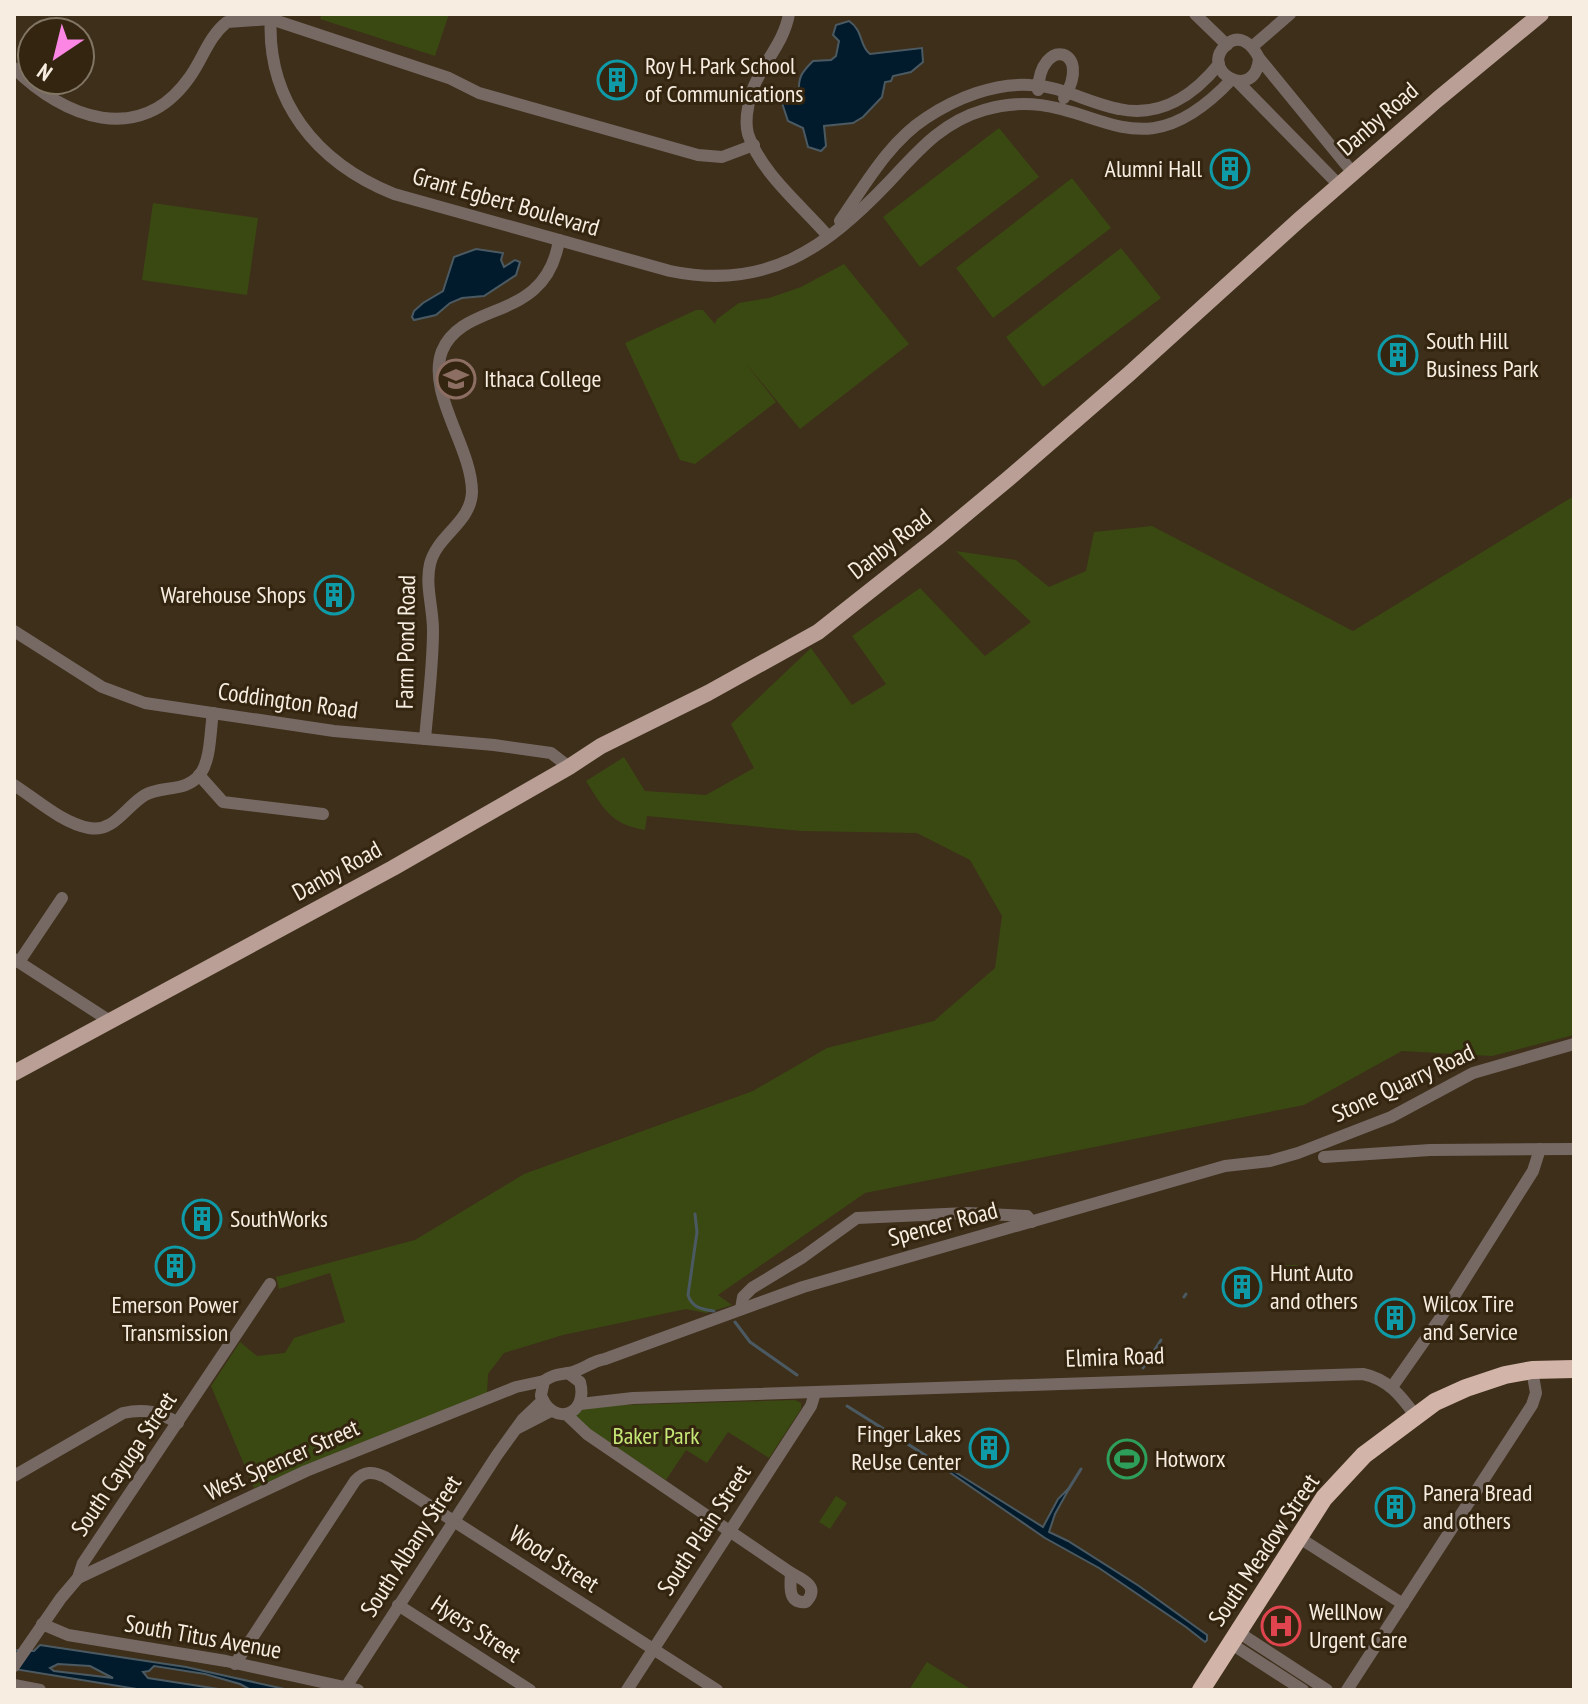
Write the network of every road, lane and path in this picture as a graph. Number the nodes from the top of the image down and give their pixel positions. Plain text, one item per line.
1 (789, 14) edge
2 (1195, 14) edge
3 (1290, 14) edge
4 (1541, 14) edge
5 (271, 16) edge
6 (1227, 45) junction
7 (1256, 52) junction
8 (1219, 64) junction
9 (14, 68) edge
10 (1234, 80) junction
11 (1038, 86) junction
12 (1069, 91) junction
13 (1039, 104) junction
14 (1059, 107) junction
15 (754, 145) junction
16 (1353, 173) junction
17 (1339, 185) junction
18 (827, 235) junction
19 (559, 240) junction
20 (14, 631) edge
21 (213, 713) junction
22 (425, 739) junction
23 (569, 767) junction
24 (199, 775) junction
25 (14, 785) edge
26 (323, 814) dead end
27 (62, 898) dead end
28 (17, 960) edge
29 (110, 1021) junction
30 (1574, 1044) edge
31 (14, 1073) edge
32 (1540, 1149) junction
33 (1574, 1149) edge
34 (1298, 1153) joint
35 (1324, 1157) dead end
36 (1032, 1222) junction
37 (270, 1284) dead end
38 (741, 1309) junction
39 (605, 1359) junction
40 (1574, 1369) edge
41 (1532, 1370) junction
42 (568, 1373) junction
43 (544, 1381) junction
44 (581, 1386) junction
45 (1392, 1387) junction
46 (507, 1391) junction
47 (815, 1393) junction
48 (633, 1398) junction
49 (545, 1402) junction
50 (580, 1404) junction
51 (566, 1414) junction
52 (1415, 1415) junction
53 (178, 1423) junction
54 (14, 1476) edge
55 (454, 1521) junction
56 (730, 1532) junction
57 (1298, 1537) junction
58 (791, 1573) dead end
59 (78, 1578) junction
60 (1403, 1604) junction
61 (398, 1605) junction
62 (42, 1624) junction
63 (1234, 1638) junction
64 (653, 1649) junction
65 (235, 1664) junction
66 (14, 1666) edge
67 (14, 1685) edge
68 (349, 1689) edge
69 (40, 1690) edge
70 (530, 1690) edge
71 (627, 1690) edge
72 (717, 1690) edge
73 (1201, 1690) edge
74 (1303, 1690) edge
75 (1327, 1690) edge
76 (1347, 1690) edge

1 - 15 street
2 - 6 street
3 - 7 street
4 - 16 main road, Danby Road
5 - 9 street
5 - 15 street
5 - 19 street, Grant Egbert Boulevard
6 - 7 street
6 - 8 street
7 - 10 street
7 - 16 street
8 - 10 street
8 - 12 street, Grant Egbert Boulevard
10 - 14 street, Grant Egbert Boulevard
10 - 17 street
11 - 12 street, Grant Egbert Boulevard
11 - 12 street
11 - 13 street
11 - 18 street, Grant Egbert Boulevard
12 - 14 street
13 - 14 street, Grant Egbert Boulevard
13 - 18 street, Grant Egbert Boulevard
15 - 18 street
16 - 17 main road, Danby Road
17 - 23 main road, Danby Road
18 - 19 street, Grant Egbert Boulevard
19 - 22 street, Farm Pond Road
20 - 21 street, Coddington Road
21 - 22 street, Coddington Road
21 - 24 street
22 - 23 street, Coddington Road
23 - 29 main road, Danby Road
24 - 25 street
24 - 26 street
27 - 28 street
28 - 29 street
29 - 31 main road, Danby Road
30 - 34 street, Stone Quarry Road
32 - 33 street
32 - 35 street
32 - 45 street
34 - 36 street, Spencer Road
36 - 38 street, Spencer Road
36 - 38 street
37 - 53 street, South Cayuga Street
38 - 39 street, Spencer Road
39 - 42 street, Spencer Road
39 - 44 street, Spencer Road
40 - 41 highway
41 - 52 highway
41 - 60 street
42 - 43 street, West Spencer Street
42 - 44 street
43 - 46 street, West Spencer Street
43 - 49 street
44 - 48 street, Elmira Road
44 - 50 street
45 - 47 street, Elmira Road
45 - 52 street
46 - 49 street, West Spencer Street
46 - 59 street, West Spencer Street
47 - 48 street, Elmira Road
47 - 56 street, South Plain Street
48 - 50 street, Elmira Road
49 - 51 street
49 - 55 street, South Albany Street
50 - 51 street
51 - 56 street
52 - 57 highway, South Meadow Street
53 - 54 street
53 - 59 street, South Cayuga Street
55 - 61 street, South Albany Street
55 - 64 street, Wood Street
55 - 65 street, Wood Street
56 - 58 street
56 - 64 street, South Plain Street
57 - 60 street
57 - 63 highway, South Meadow Street
59 - 62 street, South Cayuga Street
60 - 76 street
61 - 68 street, South Albany Street
61 - 70 street, Hyers Street
62 - 65 street, South Titus Avenue
62 - 66 street, South Cayuga Street
63 - 73 highway, South Meadow Street
63 - 74 street
63 - 75 street
64 - 71 street, South Plain Street
64 - 72 street, Wood Street
65 - 68 street, South Titus Avenue
67 - 69 street

